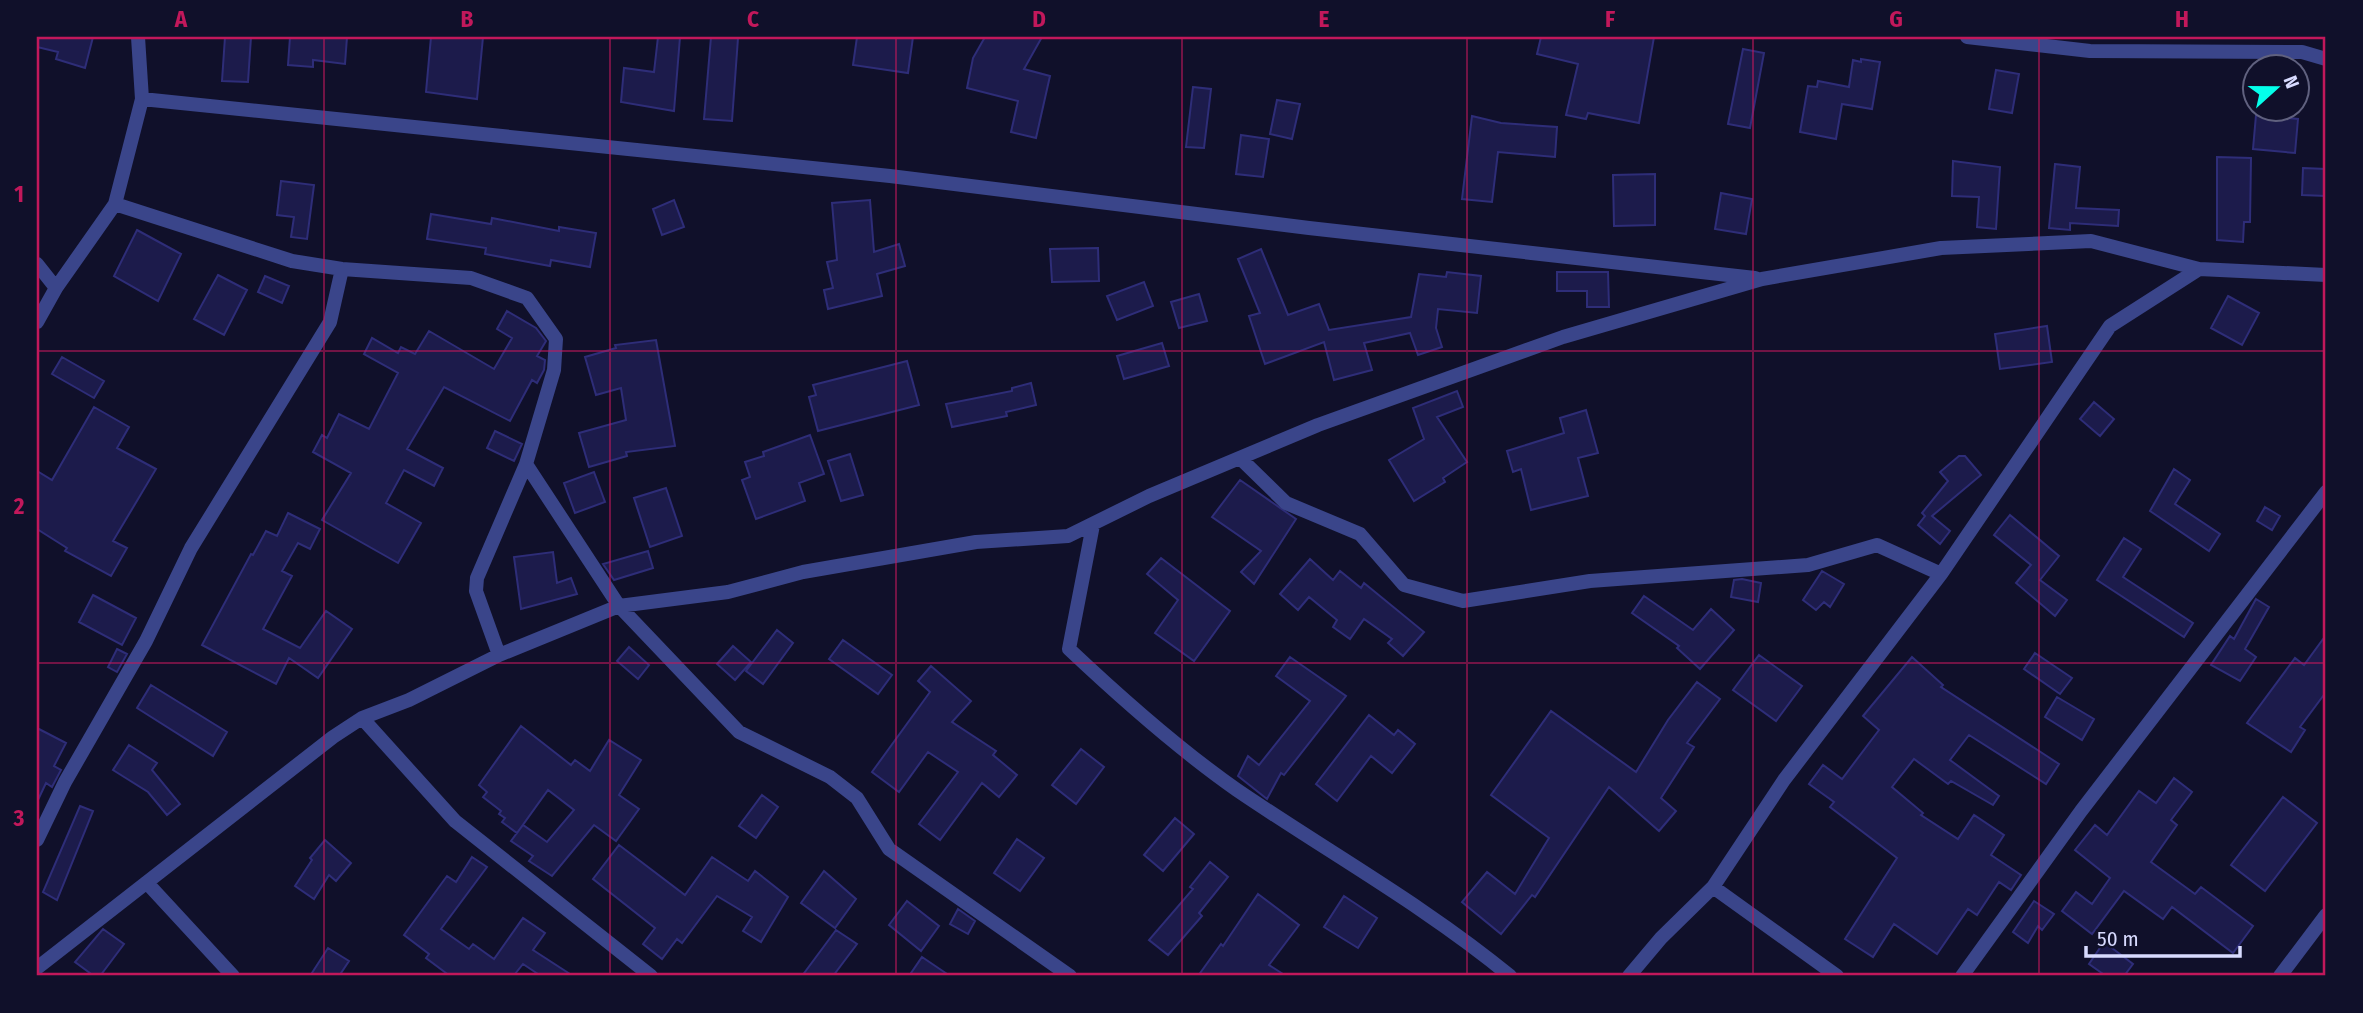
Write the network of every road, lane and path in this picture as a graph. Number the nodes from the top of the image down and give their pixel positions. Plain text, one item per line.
1 (138, 37) edge
2 (1968, 37) edge
3 (2326, 59) edge
4 (142, 99) junction
5 (115, 204) junction
6 (37, 264) edge
7 (342, 269) junction
8 (2199, 269) junction
9 (2326, 275) edge
10 (1762, 279) junction
11 (57, 288) junction
12 (37, 322) edge
13 (1241, 459) junction
14 (526, 464) junction
15 (2326, 492) edge
16 (1093, 525) junction
17 (1941, 574) junction
18 (619, 606) junction
19 (499, 655) junction
20 (362, 718) junction
21 (37, 840) edge
22 (148, 884) junction
23 (1713, 887) junction
24 (2326, 915) edge
25 (37, 968) edge
26 (233, 976) edge
27 (651, 976) edge
28 (1070, 976) edge
29 (1510, 976) edge
30 (1629, 976) edge
31 (1837, 976) edge
32 (1962, 976) edge
33 (2280, 976) edge

1 - 4 street
2 - 3 street
4 - 5 street
4 - 10 street
5 - 7 street
5 - 11 street
6 - 11 street
7 - 14 street
7 - 21 street
8 - 9 street
8 - 10 street
8 - 17 street
10 - 13 street
11 - 12 street
13 - 16 street
13 - 17 street
14 - 18 street
14 - 19 street
15 - 32 street
16 - 18 street
16 - 29 street
17 - 23 street
18 - 19 street
18 - 28 street
19 - 20 street
20 - 22 street
20 - 27 street
22 - 25 street
22 - 26 street
23 - 30 street
23 - 31 street
24 - 33 street

